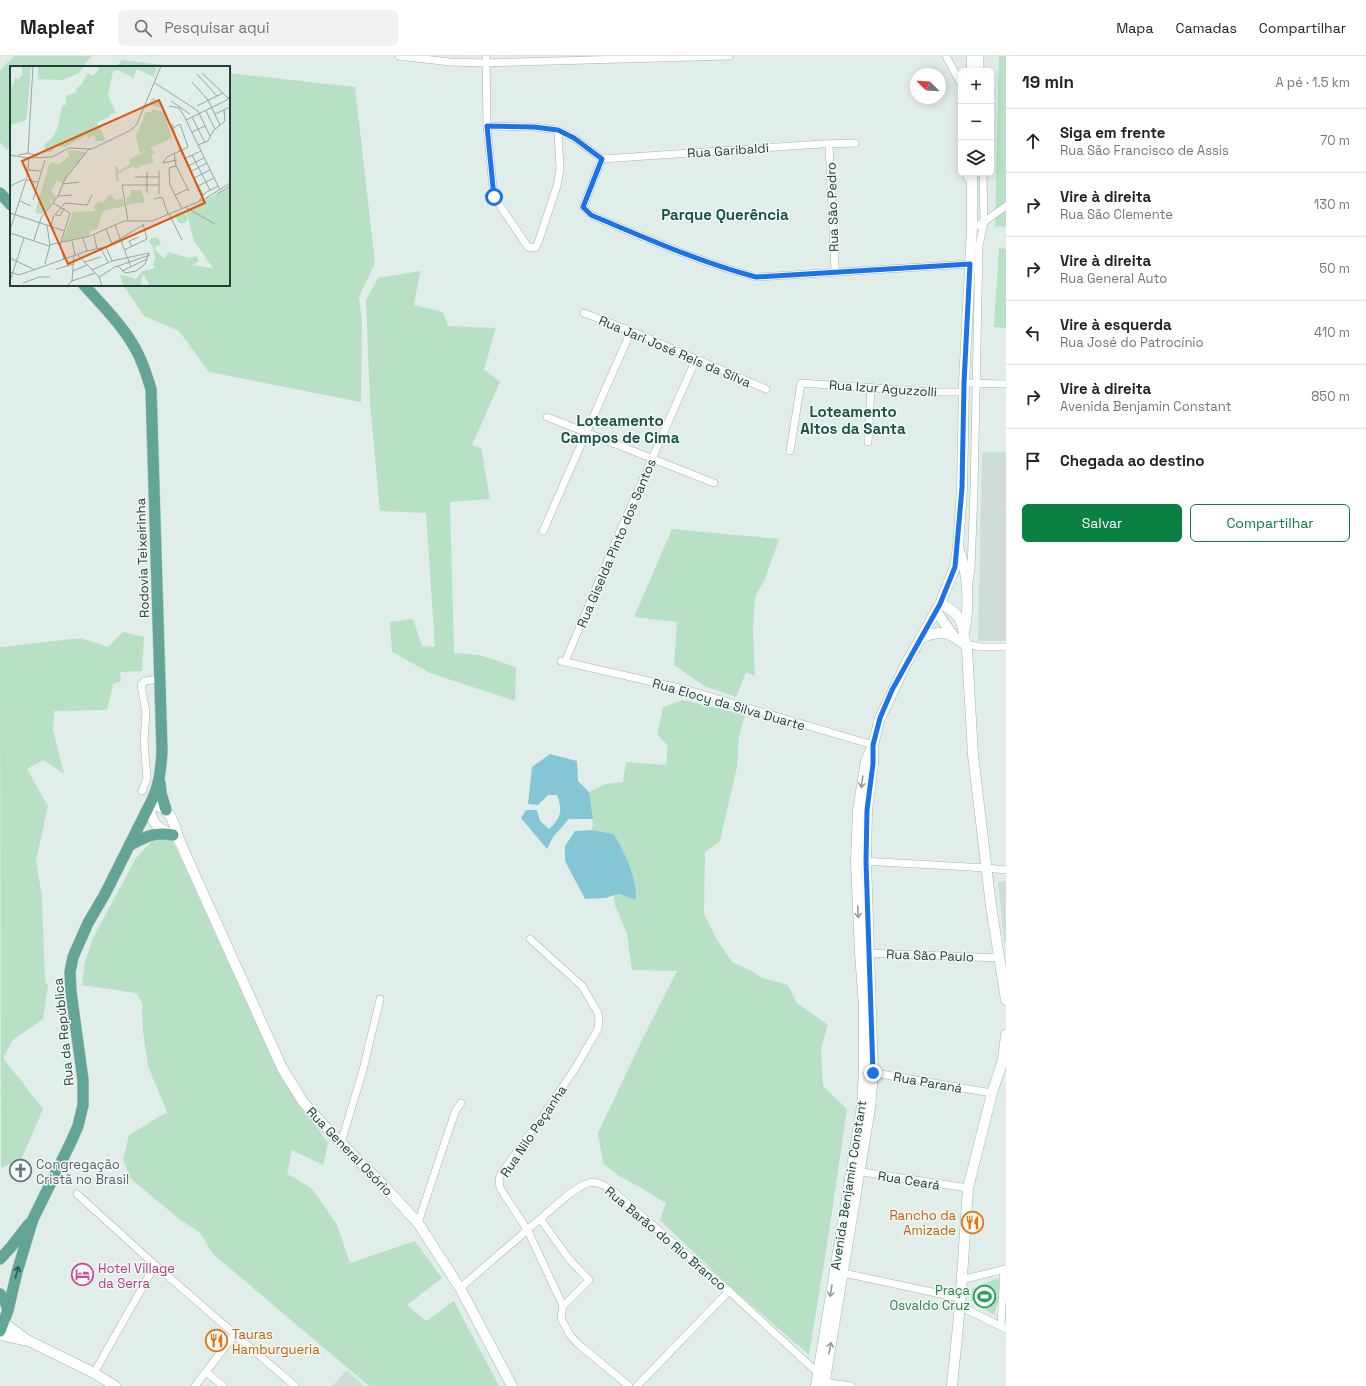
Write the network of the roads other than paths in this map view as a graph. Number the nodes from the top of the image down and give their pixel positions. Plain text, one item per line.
1 (399, 56) edge
2 (729, 56) edge
3 (946, 56) edge
4 (972, 56) edge
5 (980, 56) edge
6 (642, 57) edge
7 (699, 57) edge
8 (571, 58) edge
9 (486, 59) edge
10 (972, 68) edge
11 (980, 68) edge
12 (958, 78) edge
13 (487, 126) junction
14 (558, 130) junction
15 (855, 143) dead end
16 (829, 144) junction
17 (602, 159) junction
18 (967, 176) edge
19 (972, 176) edge
20 (983, 176) edge
21 (972, 184) junction
22 (0, 193) edge
23 (10, 204) edge
24 (1006, 206) edge
25 (984, 222) junction
26 (972, 228) junction
27 (970, 264) junction
28 (835, 271) junction
29 (85, 286) edge
30 (584, 313) dead end
31 (632, 331) junction
32 (696, 359) junction
33 (976, 383) junction
34 (1006, 384) edge
35 (871, 387) junction
36 (964, 388) junction
37 (766, 389) dead end
38 (547, 417) dead end
39 (587, 434) junction
40 (868, 442) dead end
41 (790, 451) dead end
42 (651, 459) junction
43 (714, 483) dead end
44 (543, 531) dead end
45 (958, 548) junction
46 (947, 588) junction
47 (968, 590) junction
48 (938, 607) junction
49 (960, 636) junction
50 (922, 637) junction
51 (965, 644) junction
52 (1006, 647) edge
53 (563, 661) joint
54 (159, 679) junction
55 (160, 709) junction
56 (146, 712) junction
57 (873, 745) junction
58 (146, 769) junction
59 (160, 775) junction
60 (142, 791) dead end
61 (150, 806) junction
62 (166, 810) junction
63 (176, 838) junction
64 (130, 845) junction
65 (856, 861) junction
66 (866, 861) junction
67 (987, 868) junction
68 (1006, 870) edge
69 (530, 939) dead end
70 (865, 953) junction
71 (1000, 958) junction
72 (380, 999) dead end
73 (1006, 1000) edge
74 (1006, 1035) edge
75 (1005, 1060) edge
76 (869, 1072) junction
77 (992, 1093) junction
78 (461, 1103) dead end
79 (341, 1143) junction
80 (855, 1171) junction
81 (968, 1188) junction
82 (77, 1194) dead end
83 (33, 1219) junction
84 (541, 1220) junction
85 (418, 1223) junction
86 (528, 1231) junction
87 (0, 1259) edge
88 (155, 1266) junction
89 (1005, 1269) edge
90 (838, 1272) junction
91 (961, 1280) junction
92 (460, 1288) junction
93 (729, 1291) junction
94 (0, 1294) edge
95 (960, 1302) junction
96 (563, 1306) junction
97 (8, 1310) junction
98 (2, 1327) edge
99 (1003, 1327) edge
100 (235, 1334) junction
101 (0, 1335) edge
102 (27, 1340) junction
103 (206, 1372) junction
104 (94, 1373) junction
105 (818, 1373) junction
106 (821, 1385) edge
107 (115, 1386) edge
108 (195, 1386) edge
109 (223, 1386) edge
110 (295, 1386) edge
111 (512, 1386) edge
112 (629, 1386) edge
113 (637, 1386) edge
114 (851, 1386) edge
115 (952, 1386) edge

1 - 9 street
2 - 7 street
3 - 12 street
4 - 10 main road
5 - 11 street
6 - 7 street
6 - 8 street
8 - 9 street
9 - 13 street
13 - 14 street
13 - 14 street
14 - 17 street
15 - 16 street, Rua Garibaldi
16 - 17 street, Rua Garibaldi
16 - 28 street, Rua São Pedro
17 - 28 street
18 - 21 street
19 - 21 main road, Avenida Benjamin Constant
20 - 25 street
21 - 26 main road, Avenida Benjamin Constant
22 - 23 main road
24 - 25 street
25 - 26 street
25 - 33 street
26 - 27 main road, Avenida Benjamin Constant
27 - 28 street
27 - 36 main road, Avenida Benjamin Constant
29 - 54 main road, Rodovia Teixeirinha
30 - 31 street, Rua Jari José Reis da Silva
31 - 32 street, Rua Jari José Reis da Silva
31 - 39 street
32 - 37 street, Rua Jari José Reis da Silva
32 - 42 street, Rua Giselda Pinto dos Santos
33 - 34 street, Rua Izur Aguzzolli
33 - 36 street, Rua Izur Aguzzolli
33 - 47 street
35 - 36 street, Rua Izur Aguzzolli
35 - 40 street
35 - 41 street, Rua Izur Aguzzolli
36 - 45 main road, Avenida Benjamin Constant
38 - 39 street
39 - 42 street
39 - 44 street
42 - 43 street
42 - 53 street, Rua Giselda Pinto dos Santos
45 - 46 main road, Avenida Benjamin Constant
45 - 47 main road
46 - 47 main road
46 - 48 main road, Avenida Benjamin Constant
47 - 49 main road
48 - 49 main road
48 - 49 main road
48 - 50 main road, Avenida Benjamin Constant
49 - 50 main road
49 - 51 main road
50 - 57 main road, Avenida Benjamin Constant
51 - 52 street
51 - 67 main road
53 - 57 street, Rua Elocy da Silva Duarte
54 - 55 main road, Rodovia Teixeirinha
54 - 56 street
55 - 56 street
55 - 59 main road, Rodovia Teixeirinha
56 - 58 street
57 -> 65 main road, Avenida Benjamin Constant
57 - 66 main road, Avenida Benjamin Constant
58 - 59 street
58 - 60 street
59 - 61 main road, Rodovia Teixeirinha
59 - 62 main road
61 - 62 main road
61 - 63 main road
61 - 64 main road, Rodovia Teixeirinha
62 - 63 main road, Rua General Osório
63 - 64 main road
63 - 79 main road, Rua General Osório
64 - 83 main road, Rua da República
65 - 66 street
65 -> 70 main road, Avenida Benjamin Constant
66 - 67 street
66 - 70 main road, Avenida Benjamin Constant
67 - 68 street
67 - 71 main road
69 - 86 street, Rua Nilo Peçanha
70 - 71 street, Rua São Paulo
70 - 76 main road, Avenida Benjamin Constant
71 - 73 main road
72 - 79 street
74 - 75 main road
75 - 77 main road
76 - 77 street, Rua Paraná
76 - 80 main road, Avenida Benjamin Constant
77 - 81 main road
78 - 85 street
79 - 85 main road, Rua General Osório
80 - 81 street, Rua Ceará
80 - 90 main road, Avenida Benjamin Constant
81 - 91 main road
82 - 88 street
83 - 87 main road
97 -> 83 main road
84 - 86 street, Rua Barão do Rio Branco
84 - 93 street, Rua Barão do Rio Branco
84 - 96 street
85 - 92 main road, Rua General Osório
86 - 92 street, Rua Barão do Rio Branco
86 - 96 street, Rua Nilo Peçanha
88 - 100 street
88 - 104 street
89 - 91 street
89 - 99 street
90 - 95 street
90 -> 105 main road, Avenida Benjamin Constant
106 -> 90 main road, Avenida Benjamin Constant
91 - 95 main road
92 - 111 main road, Rua General Osório
93 - 105 street, Rua Barão do Rio Branco
93 - 113 street
94 - 97 main road
95 - 99 street
95 - 115 main road
96 - 112 street, Rua Nilo Peçanha
97 - 98 main road
98 - 102 main road
100 - 103 street
100 - 110 street
101 - 102 main road
102 - 104 main road
103 - 108 street
103 - 109 street
104 - 107 main road
105 - 106 main road, Avenida Benjamin Constant
106 - 114 street

